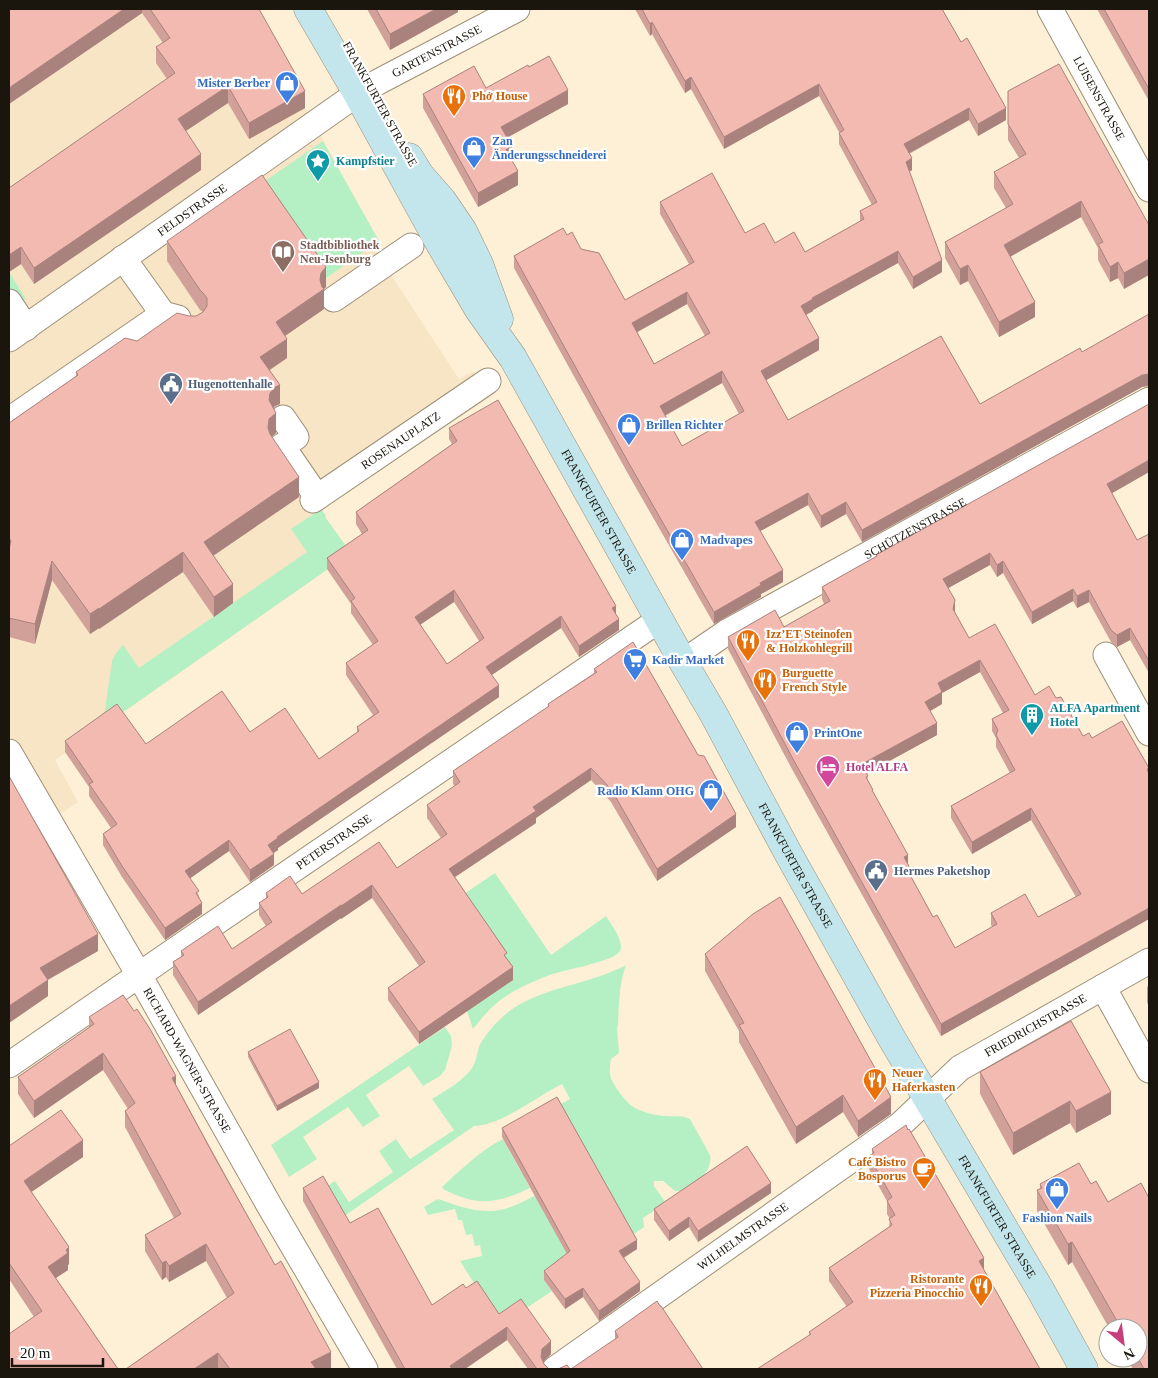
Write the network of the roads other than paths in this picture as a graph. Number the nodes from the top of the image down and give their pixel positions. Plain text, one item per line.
1 (308, 9) edge
2 (326, 9) edge
3 (517, 9) edge
4 (1050, 9) edge
5 (363, 90) junction
6 (1149, 189) edge
7 (410, 246) dead end
8 (123, 258) junction
9 (334, 299) dead end
10 (9, 302) edge
11 (163, 314) junction
12 (193, 322) edge
13 (17, 334) edge
14 (488, 381) dead end
15 (1149, 400) edge
16 (283, 418) dead end
17 (9, 420) edge
18 (659, 620) junction
19 (1106, 654) dead end
20 (683, 662) junction
21 (1149, 733) edge
22 (9, 752) edge
23 (1149, 961) edge
24 (139, 974) junction
25 (1103, 987) junction
26 (9, 1065) edge
27 (1149, 1070) edge
28 (928, 1099) junction
29 (365, 1369) edge
30 (554, 1369) edge
31 (1084, 1369) edge

1 - 5 main road, FRANKFURTER STRASSE
2 - 5 main road, FRANKFURTER STRASSE
3 - 5 street, GARTENSTRASSE
4 - 6 street, LUISENSTRASSE
5 - 8 street, FELDSTRASSE
5 - 18 main road, FRANKFURTER STRASSE
7 - 9 street
8 - 11 street
8 - 13 street, FELDSTRASSE
10 - 13 street, FELDSTRASSE
11 - 12 street
11 - 17 street
14 - 16 street, ROSENAUPLATZ
15 - 20 street, SCHÜTZENSTRASSE
18 - 20 main road, FRANKFURTER STRASSE
18 - 24 street, PETERSTRASSE
19 - 21 street
20 - 28 main road, FRANKFURTER STRASSE
22 - 24 street, RICHARD-WAGNER-STRASSE
23 - 25 street, FRIEDRICHSTRASSE
24 - 26 street, PETERSTRASSE
24 - 29 street, RICHARD-WAGNER-STRASSE
25 - 27 street
25 - 28 street, FRIEDRICHSTRASSE
28 - 30 street, WILHELMSTRASSE
28 - 31 main road, FRANKFURTER STRASSE

